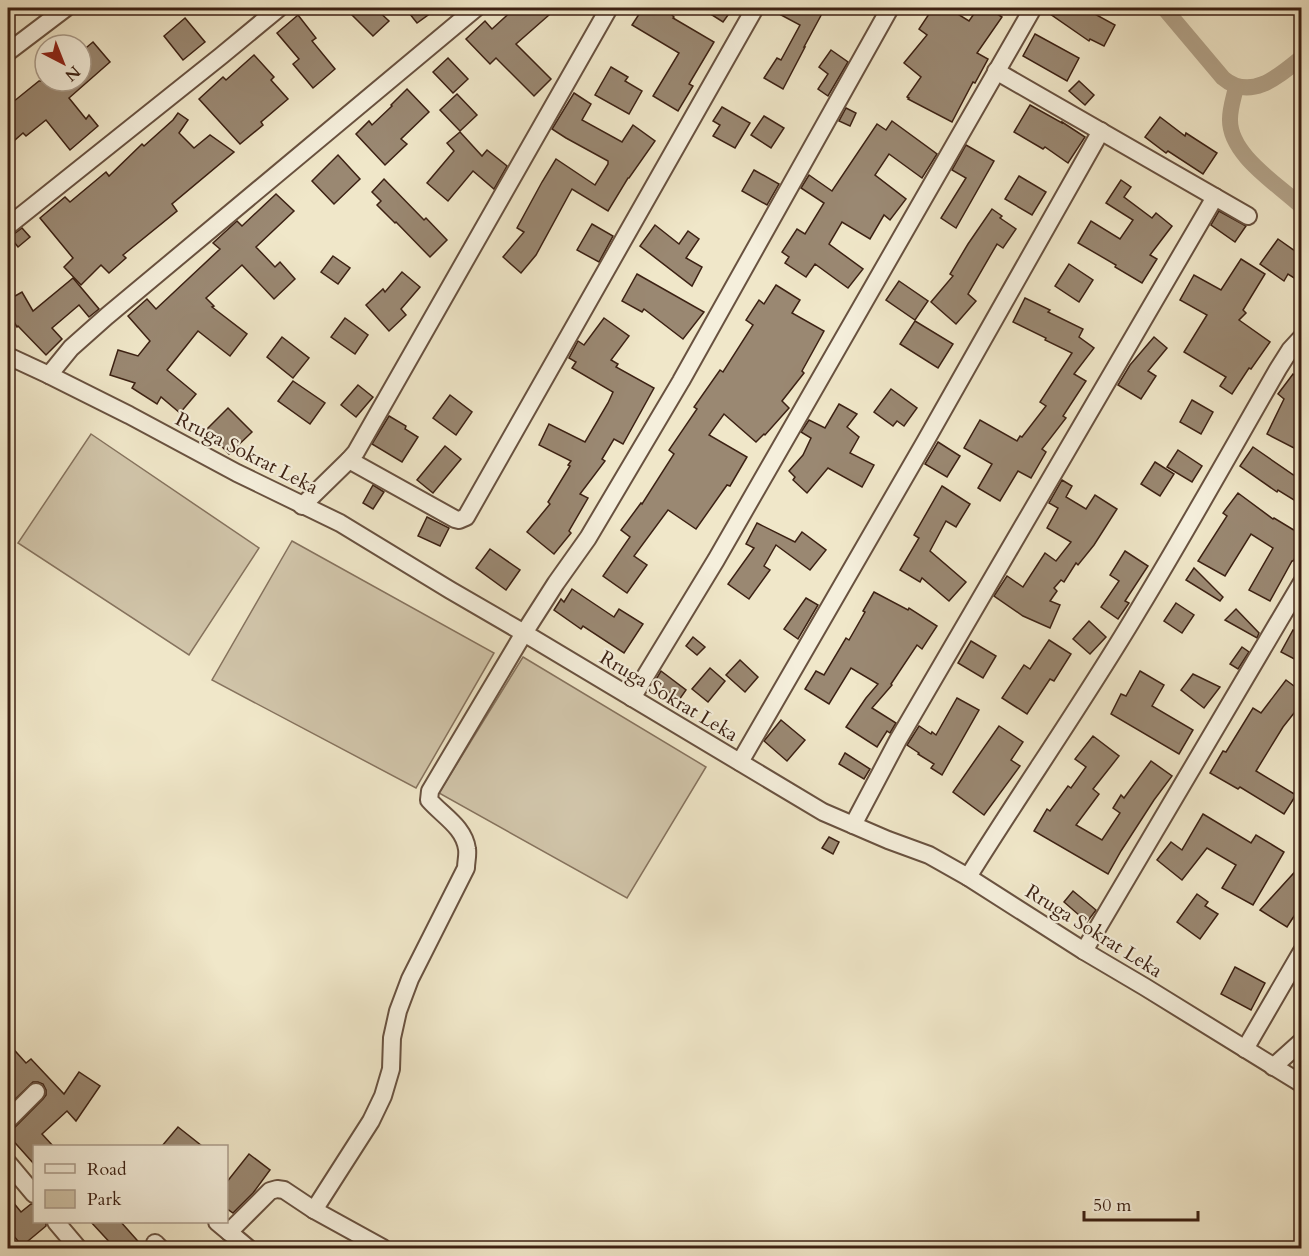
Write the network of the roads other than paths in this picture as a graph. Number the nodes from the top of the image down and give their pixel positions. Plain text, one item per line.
1 (66, 8) edge
2 (279, 8) edge
3 (476, 8) edge
4 (609, 8) edge
5 (755, 8) edge
6 (890, 8) edge
7 (1033, 8) edge
8 (8, 52) edge
9 (996, 71) junction
10 (1101, 132) junction
11 (1215, 197) junction
12 (1248, 216) dead end
13 (8, 226) edge
14 (1302, 337) edge
15 (8, 356) edge
16 (49, 375) junction
17 (349, 460) junction
18 (302, 506) junction
19 (1302, 582) edge
20 (524, 633) junction
21 (632, 698) junction
22 (740, 762) junction
23 (853, 825) junction
24 (969, 877) junction
25 (1084, 951) junction
26 (1302, 951) edge
27 (1302, 1041) edge
28 (1245, 1049) junction
29 (1273, 1067) junction
30 (1302, 1084) edge
31 (36, 1092) dead end
32 (8, 1120) edge
33 (8, 1163) edge
34 (33, 1193) edge
35 (318, 1204) junction
36 (59, 1223) edge
37 (223, 1227) edge
38 (78, 1248) edge
39 (248, 1248) edge
40 (383, 1248) edge

1 - 8 street
2 - 13 street
3 - 16 street
4 - 17 street
5 - 17 street
6 - 20 street
7 - 9 street
9 - 10 street
9 - 21 street
10 - 11 street
10 - 22 street
11 - 12 street
11 - 23 street
14 - 24 street
15 - 16 street, Rruga Sokrat Leka
16 - 18 street, Rruga Sokrat Leka
17 - 18 street
18 - 20 street, Rruga Sokrat Leka
19 - 25 street
20 - 21 street, Rruga Sokrat Leka
20 - 35 street
21 - 22 street, Rruga Sokrat Leka
22 - 23 street, Rruga Sokrat Leka
23 - 24 street, Rruga Sokrat Leka
24 - 25 street, Rruga Sokrat Leka
25 - 28 street, Rruga Sokrat Leka
26 - 28 street
27 - 29 street
28 - 29 street, Rruga Sokrat Leka
29 - 30 street, Rruga Sokrat Leka
31 - 32 street
33 - 34 street
35 - 37 street
35 - 40 street
36 - 38 street
37 - 39 street

